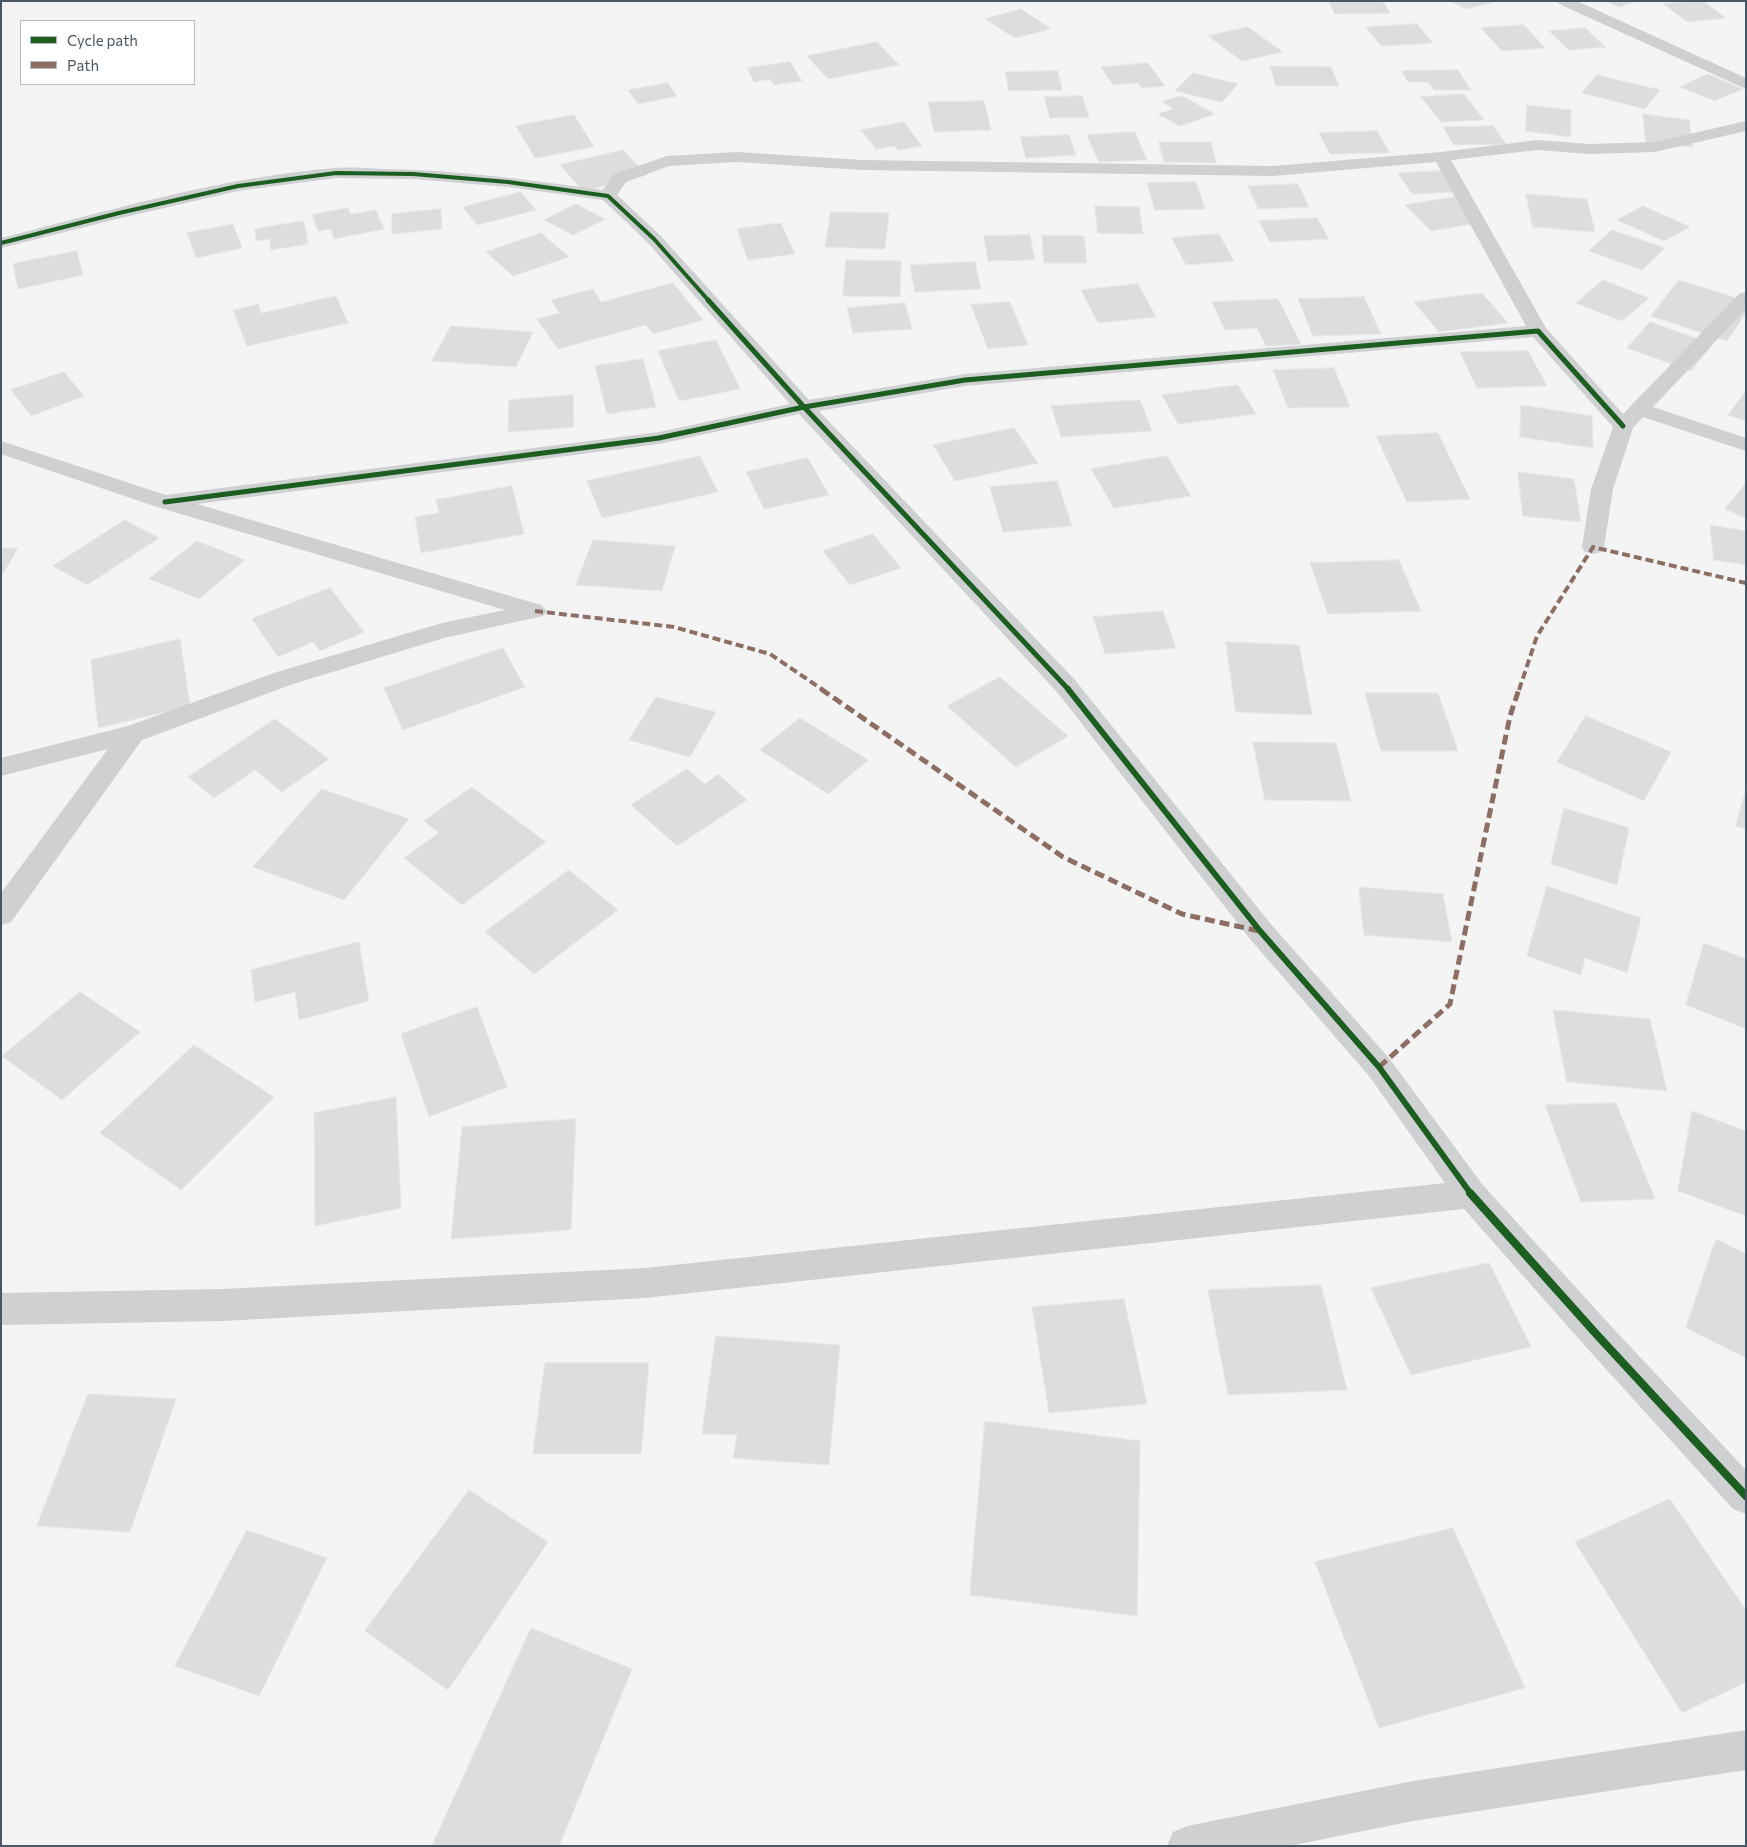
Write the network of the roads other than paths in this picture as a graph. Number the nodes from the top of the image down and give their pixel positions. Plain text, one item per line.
1 (1564, 1) edge
2 (1746, 84) edge
3 (1746, 126) edge
4 (1440, 157) junction
5 (608, 196) junction
6 (1, 243) edge
7 (1746, 298) edge
8 (1538, 331) junction
9 (804, 407) junction
10 (1639, 409) junction
11 (1623, 426) junction
12 (1746, 445) edge
13 (1, 447) edge
14 (165, 502) junction
15 (1593, 547) dead end
16 (133, 734) junction
17 (1, 767) edge
18 (1, 914) edge
19 (1471, 1194) junction
20 (1, 1309) edge
21 (1746, 1496) edge
22 (1746, 1750) edge
23 (1186, 1846) edge

1 - 2 street
3 - 4 street
4 - 5 street
4 - 8 street
5 - 6 street
5 - 9 street
7 - 10 street
8 - 9 street
8 - 11 street
9 - 14 street
9 - 19 street
10 - 11 street
10 - 12 street
11 - 15 street
13 - 14 street
14 - 16 street
16 - 17 street
16 - 18 street
19 - 20 street
19 - 21 street
22 - 23 street

